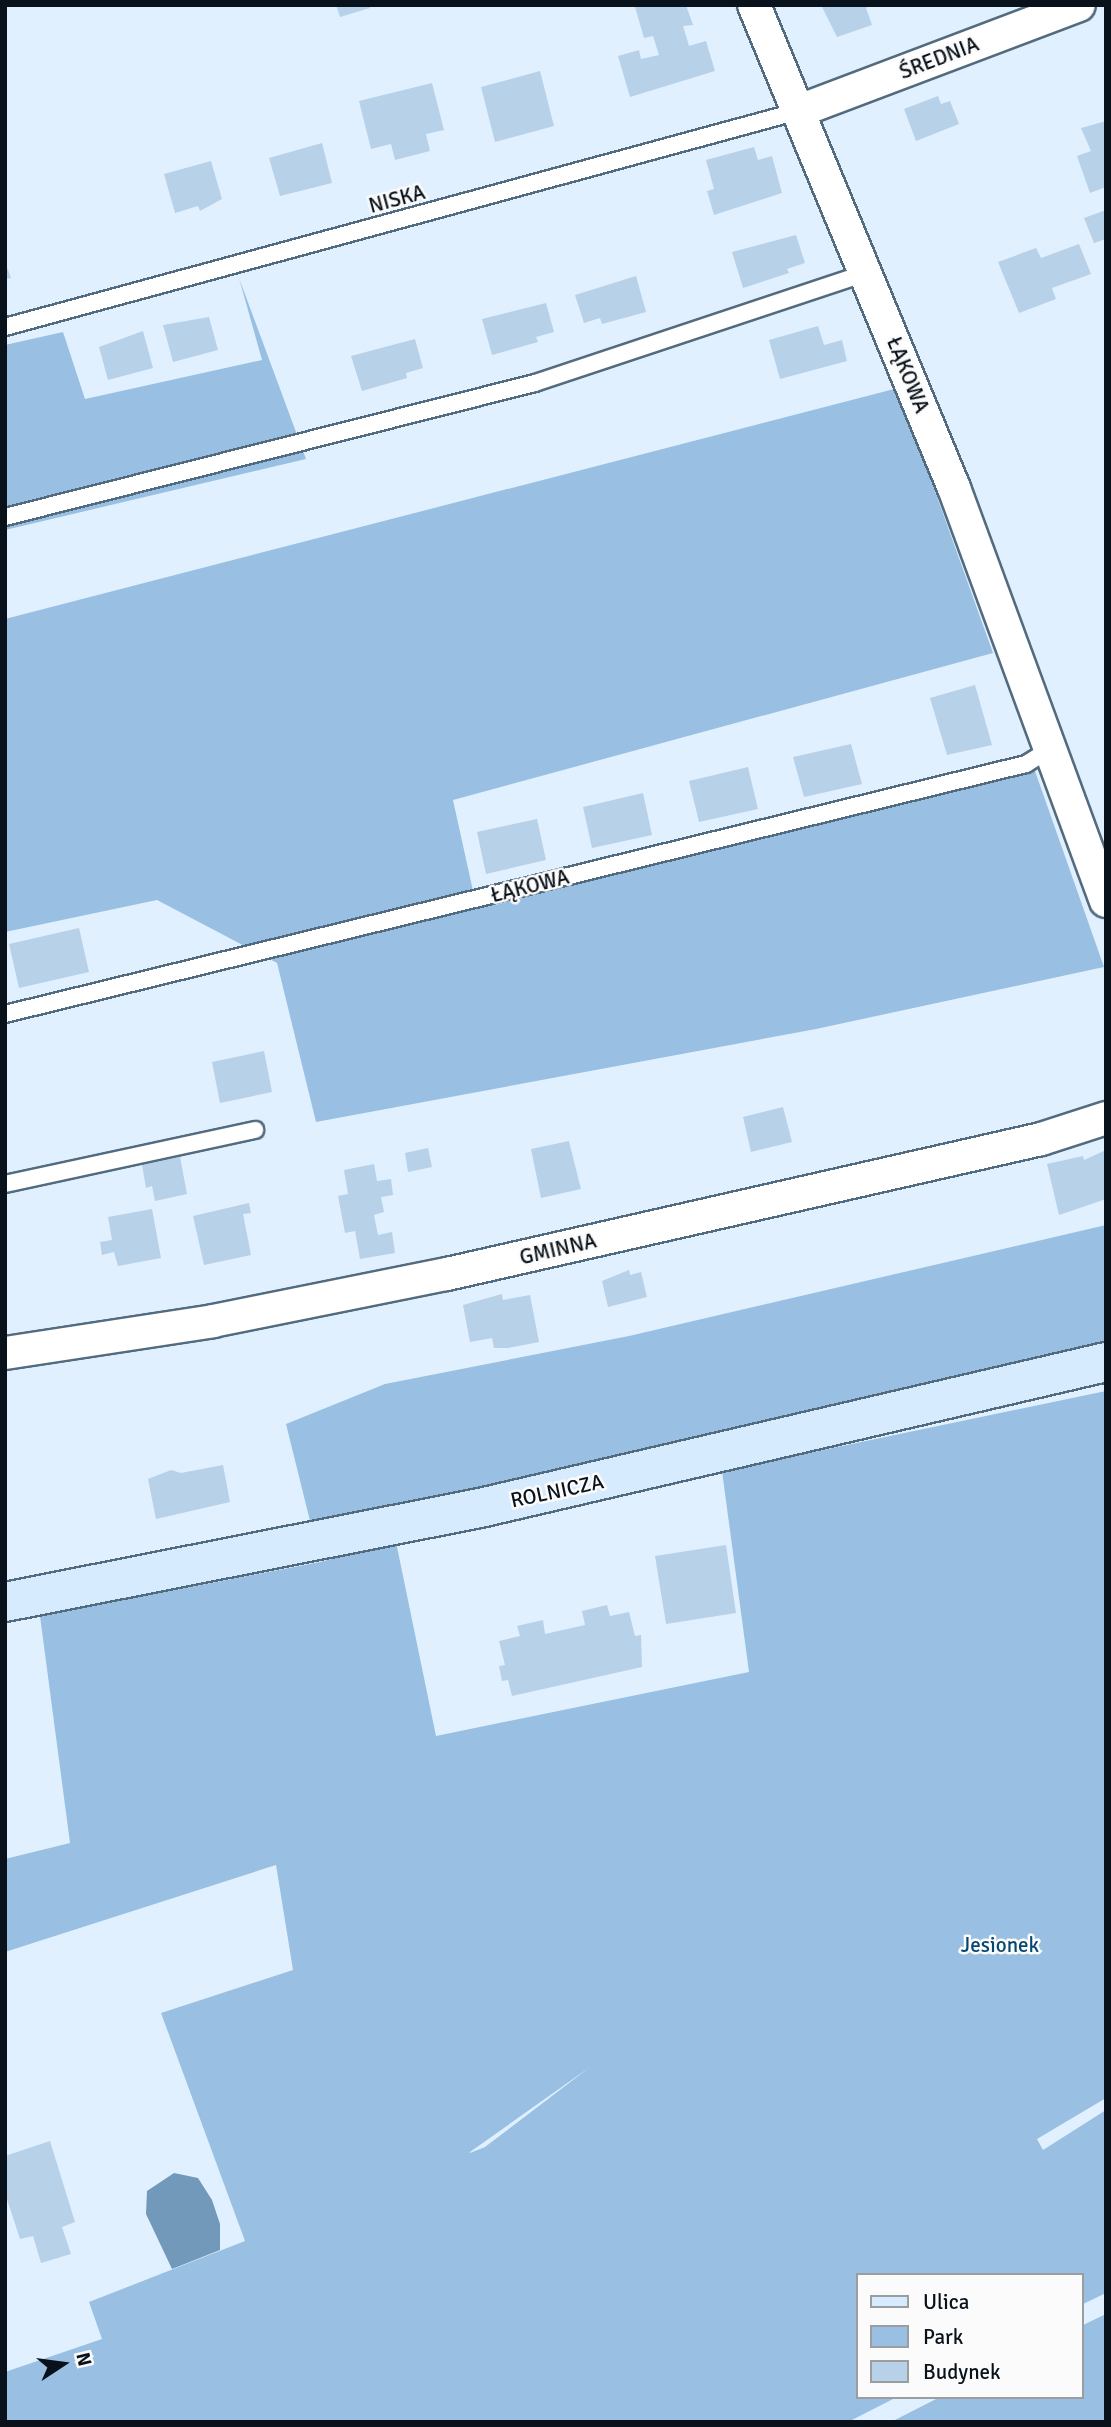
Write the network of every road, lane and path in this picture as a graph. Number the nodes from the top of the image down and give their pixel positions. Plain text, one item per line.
1 (754, 5) edge
2 (1079, 5) edge
3 (799, 111) junction
4 (866, 274) junction
5 (5, 327) edge
6 (5, 517) edge
7 (1050, 749) junction
8 (1105, 894) edge
9 (5, 1014) edge
10 (1106, 1118) edge
11 (254, 1130) dead end
12 (5, 1184) edge
13 (5, 1353) edge
14 (1106, 1362) edge
15 (5, 1602) edge

1 - 3 street, ŁĄKOWA
2 - 3 street, ŚREDNIA
3 - 4 street, ŁĄKOWA
3 - 5 lane, NISKA
4 - 6 lane
4 - 7 street, ŁĄKOWA
7 - 8 street, ŁĄKOWA
7 - 9 lane, ŁĄKOWA
10 - 13 street, GMINNA
11 - 12 lane
14 - 15 street, ROLNICZA

